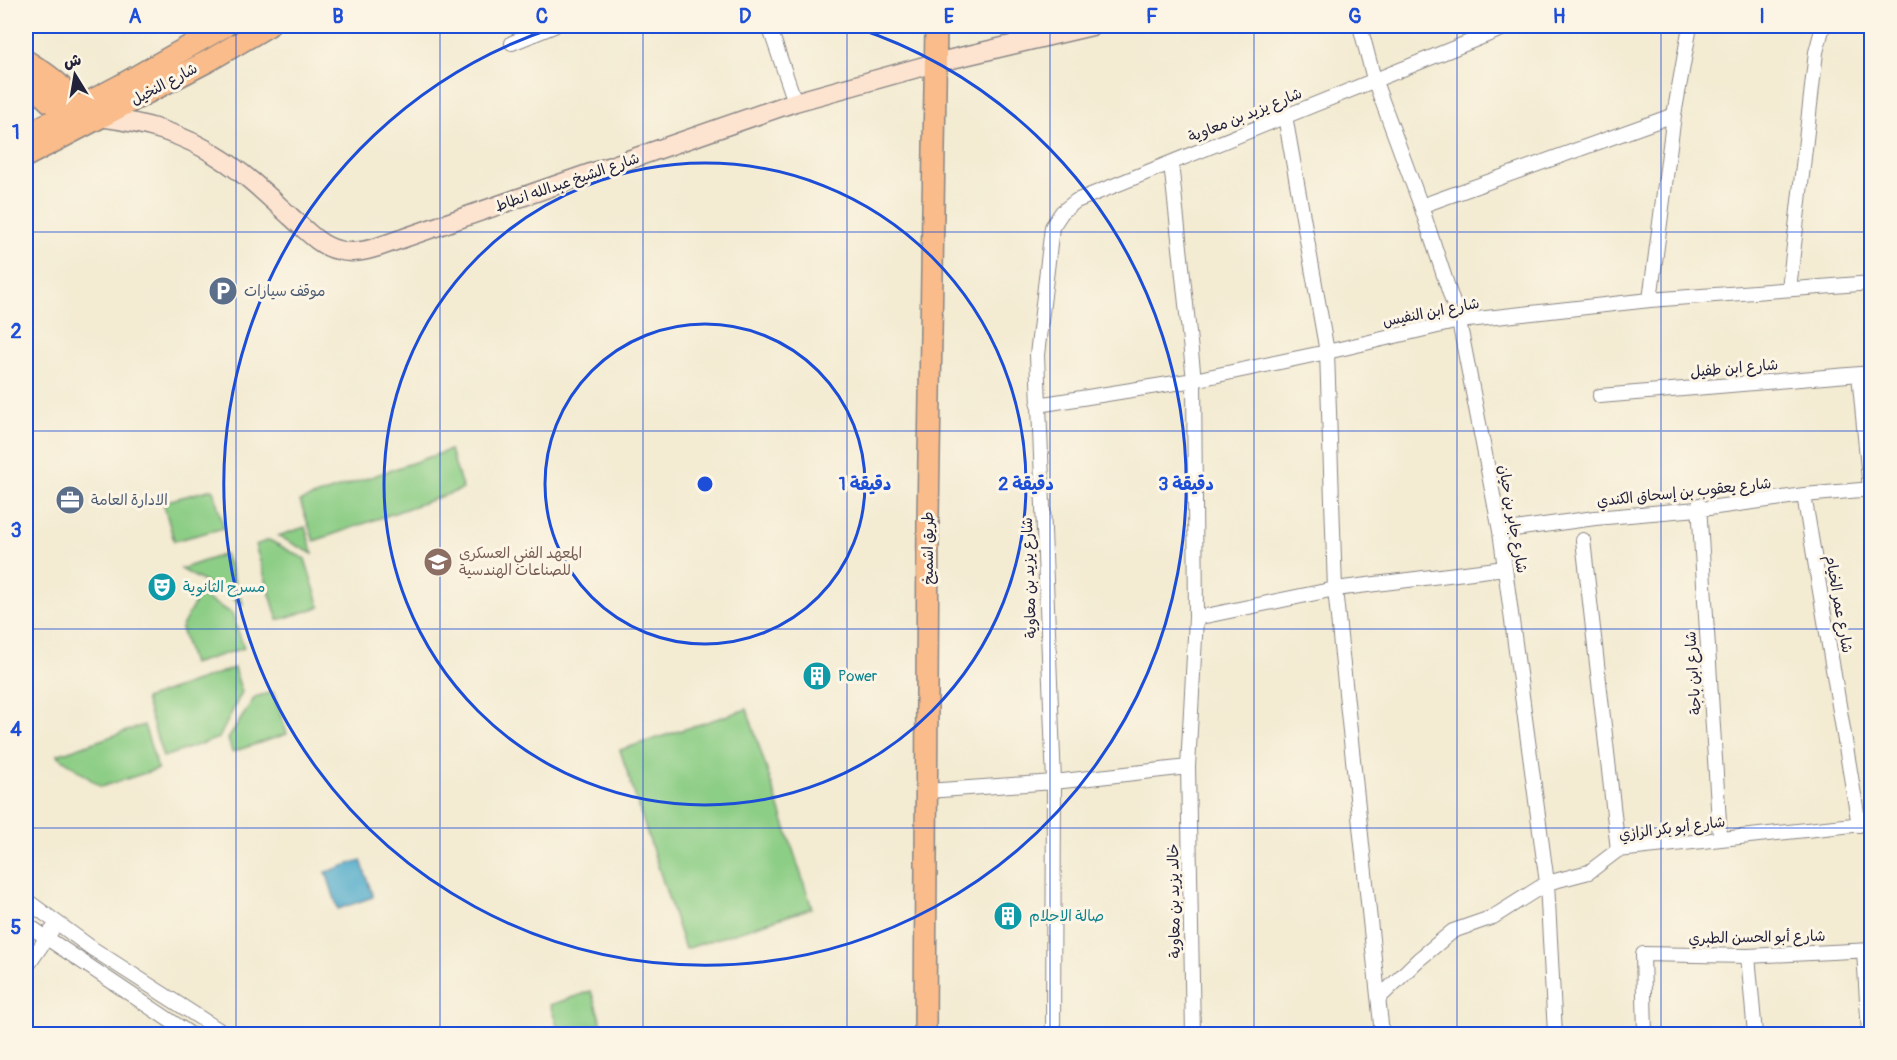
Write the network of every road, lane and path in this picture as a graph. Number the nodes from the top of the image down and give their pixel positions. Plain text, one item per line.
1 (225, 26) edge
2 (268, 26) edge
3 (554, 26) edge
4 (769, 26) edge
5 (936, 26) edge
6 (1092, 26) edge
7 (1360, 26) edge
8 (1509, 26) edge
9 (1690, 26) edge
10 (1823, 26) edge
11 (513, 43) dead end
12 (26, 61) edge
13 (934, 63) junction
14 (26, 79) edge
15 (1374, 79) junction
16 (55, 81) junction
17 (123, 84) junction
18 (795, 102) junction
19 (1674, 115) junction
20 (1285, 116) junction
21 (100, 117) junction
22 (72, 121) junction
23 (26, 135) edge
24 (26, 156) edge
25 (1170, 163) junction
26 (1421, 206) junction
27 (1872, 283) edge
28 (1789, 288) junction
29 (1650, 300) junction
30 (1459, 321) junction
31 (1327, 352) junction
32 (1865, 373) edge
33 (1194, 380) junction
34 (1600, 396) dead end
35 (1038, 405) junction
36 (1871, 489) edge
37 (1804, 495) junction
38 (1699, 507) junction
39 (1500, 531) junction
40 (1583, 540) dead end
41 (1505, 568) junction
42 (1335, 589) junction
43 (1196, 618) junction
44 (1188, 767) junction
45 (1054, 782) junction
46 (927, 791) junction
47 (1865, 824) edge
48 (1720, 838) junction
49 (1618, 850) junction
50 (1547, 883) junction
51 (26, 900) edge
52 (58, 922) junction
53 (26, 924) edge
54 (47, 937) junction
55 (1868, 951) edge
56 (1748, 956) junction
57 (26, 968) edge
58 (1379, 998) junction
59 (190, 1035) edge
60 (225, 1035) edge
61 (926, 1035) edge
62 (1053, 1035) edge
63 (1193, 1035) edge
64 (1382, 1035) edge
65 (1555, 1035) edge
66 (1645, 1035) edge
67 (1755, 1035) edge
68 (1869, 1035) edge

1 - 17 main road, شارع النخيل
2 - 21 main road, شارع النخيل
3 - 11 street
4 - 18 street
5 - 13 main road, طريق اشميخ
6 - 13 main road, شارع الشيخ عبدالله انطاط
7 - 15 street, شارع جابر بن حيان
8 - 15 street, شارع يزيد بن معاوية
9 - 19 street
10 - 28 street
12 - 16 main road
13 - 18 main road, شارع الشيخ عبدالله انطاط
13 - 46 main road, طريق اشميخ
14 - 22 main road, شارع الشيخ عبدالله انطاط
15 - 20 street, شارع يزيد بن معاوية
15 - 26 street, شارع جابر بن حيان
16 - 17 main road
16 - 22 main road
17 - 22 main road, شارع النخيل
18 - 21 main road, شارع الشيخ عبدالله انطاط
19 - 26 street
19 - 29 street
20 - 25 street, شارع يزيد بن معاوية
20 - 31 street
21 - 22 main road, شارع الشيخ عبدالله انطاط
22 - 23 main road, شارع النخيل
22 - 24 main road, شارع النخيل
25 - 33 street, خالد يزيد بن معاوية
25 - 35 street, شارع يزيد بن معاوية
26 - 30 street, شارع جابر بن حيان
27 - 28 street, شارع ابن النفيس
28 - 29 street, شارع ابن النفيس
29 - 30 street, شارع ابن النفيس
30 - 31 street, شارع ابن النفيس
30 - 39 street, شارع جابر بن حيان
31 - 33 street, شارع ابن النفيس
31 - 42 street
32 - 34 street, شارع ابن طفيل
32 - 36 street
33 - 35 street, شارع ابن النفيس
33 - 43 street, خالد يزيد بن معاوية
35 - 45 street, شارع يزيد بن معاوية
36 - 37 street, شارع يعقوب بن إسحاق الكندي
37 - 38 street, شارع يعقوب بن إسحاق الكندي
37 - 47 street, شارع عمر الخيام
38 - 39 street, شارع يعقوب بن إسحاق الكندي
38 - 48 street, شارع ابن باجة
39 - 41 street, شارع جابر بن حيان
40 - 49 street
41 - 42 street
41 - 50 street, شارع جابر بن حيان
42 - 43 street
42 - 58 street
43 - 44 street, خالد يزيد بن معاوية
44 - 45 street
44 - 63 street, خالد يزيد بن معاوية
45 - 46 street
45 - 62 street, شارع يزيد بن معاوية
46 - 61 main road, طريق اشميخ
47 - 48 street, شارع أبو بكر الرازي
48 - 49 street, شارع أبو بكر الرازي
49 - 50 street, شارع أبو بكر الرازي
50 - 58 street, شارع أبو بكر الرازي
50 - 65 street, شارع جابر بن حيان
51 - 52 street
52 - 54 street
52 - 60 street
53 - 54 street
54 - 57 street
54 - 59 street
55 - 56 street, شارع أبو الحسن الطبري
55 - 68 street
56 - 66 street, شارع أبو الحسن الطبري
56 - 67 street
58 - 64 street

